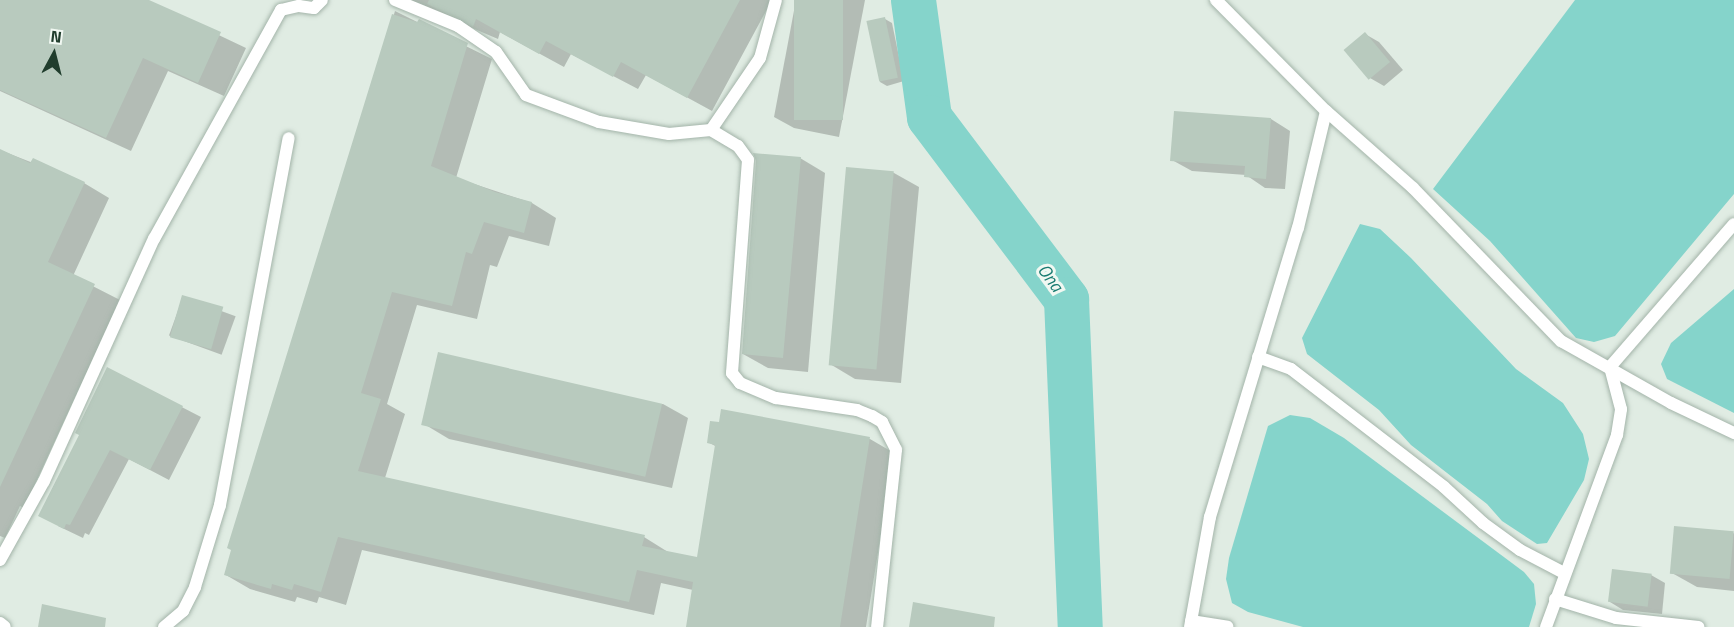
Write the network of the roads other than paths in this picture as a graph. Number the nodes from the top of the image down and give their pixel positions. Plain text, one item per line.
1 (322, 0) edge
2 (395, 0) edge
3 (776, 0) edge
4 (1216, 0) edge
5 (1326, 111) junction
6 (711, 130) junction
7 (290, 138) dead end
8 (1734, 224) edge
9 (1258, 357) junction
10 (1610, 367) junction
11 (1734, 433) edge
12 (0, 560) edge
13 (1564, 573) junction
14 (1555, 599) junction
15 (0, 623) edge
16 (1190, 624) edge
17 (5, 627) edge
18 (164, 627) edge
19 (877, 627) edge
20 (1228, 627) edge
21 (1545, 627) edge
22 (1699, 627) edge

1 - 12 lane
2 - 6 lane
3 - 6 lane
4 - 5 lane
5 - 9 lane
5 - 10 lane
6 - 19 lane
7 - 18 lane
8 - 10 lane
9 - 13 lane
9 - 16 lane
10 - 11 lane
10 - 13 lane
13 - 14 lane
14 - 21 lane
14 - 22 lane
15 - 17 lane
16 - 20 lane

